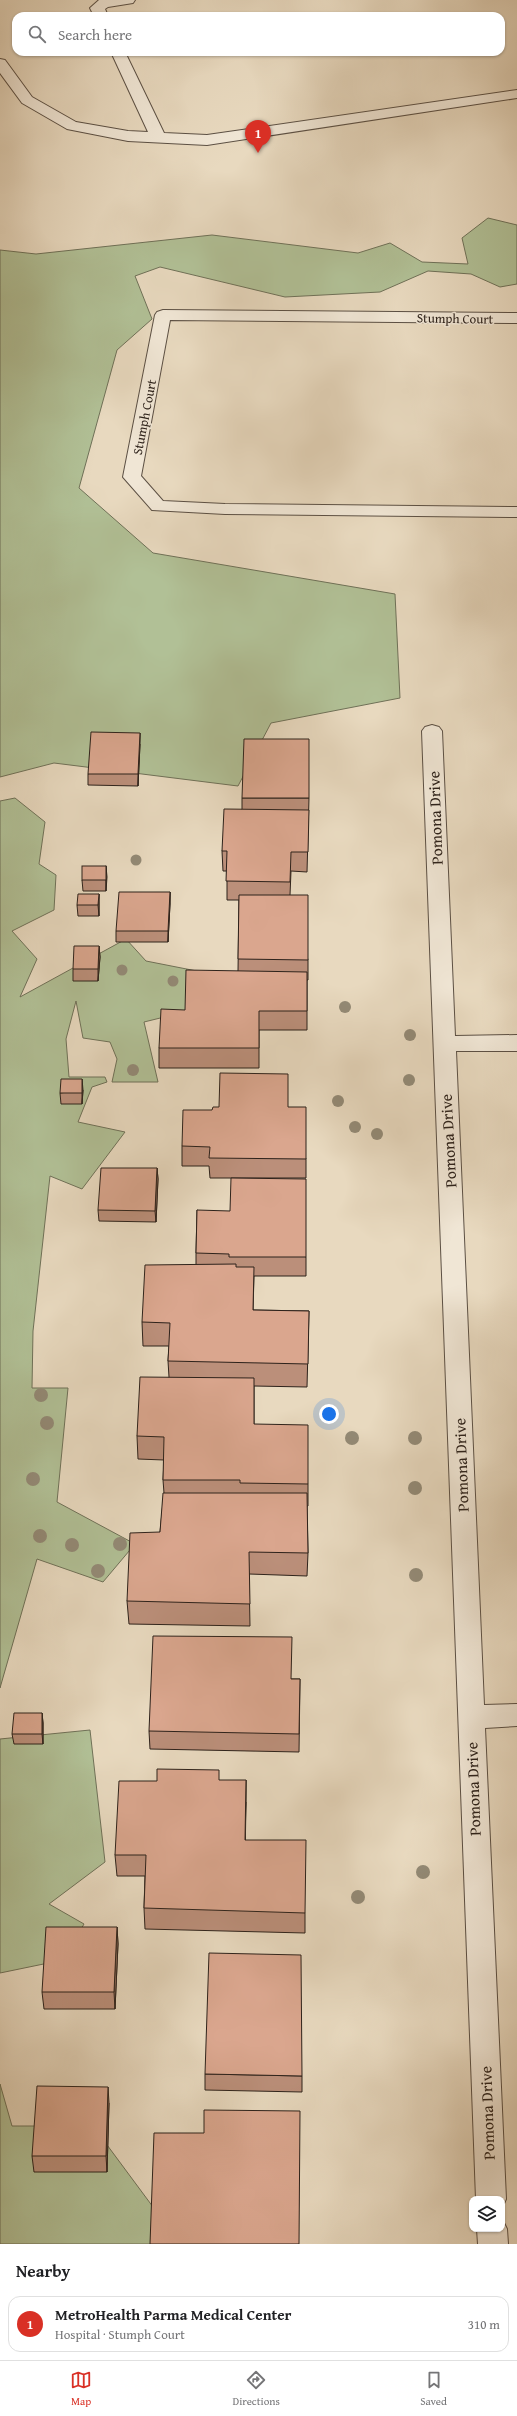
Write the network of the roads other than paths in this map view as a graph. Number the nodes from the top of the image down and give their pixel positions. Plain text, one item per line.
1 (128, 0) edge
2 (99, 12) edge
3 (120, 56) edge
4 (0, 63) edge
5 (517, 94) edge
6 (158, 138) junction
7 (517, 318) edge
8 (517, 512) edge
9 (517, 525) edge
10 (432, 731) dead end
11 (517, 1043) edge
12 (443, 1044) junction
13 (517, 1715) edge
14 (470, 1717) junction
15 (491, 2196) edge
16 (492, 2232) edge
17 (493, 2244) edge

1 - 2 street
3 - 6 street
4 - 6 street
5 - 6 street
7 - 8 street, Stumph Court
8 - 9 street
10 - 12 street, Pomona Drive
11 - 12 street
12 - 14 street, Pomona Drive
13 - 14 street
14 - 15 street, Pomona Drive
16 - 17 street

